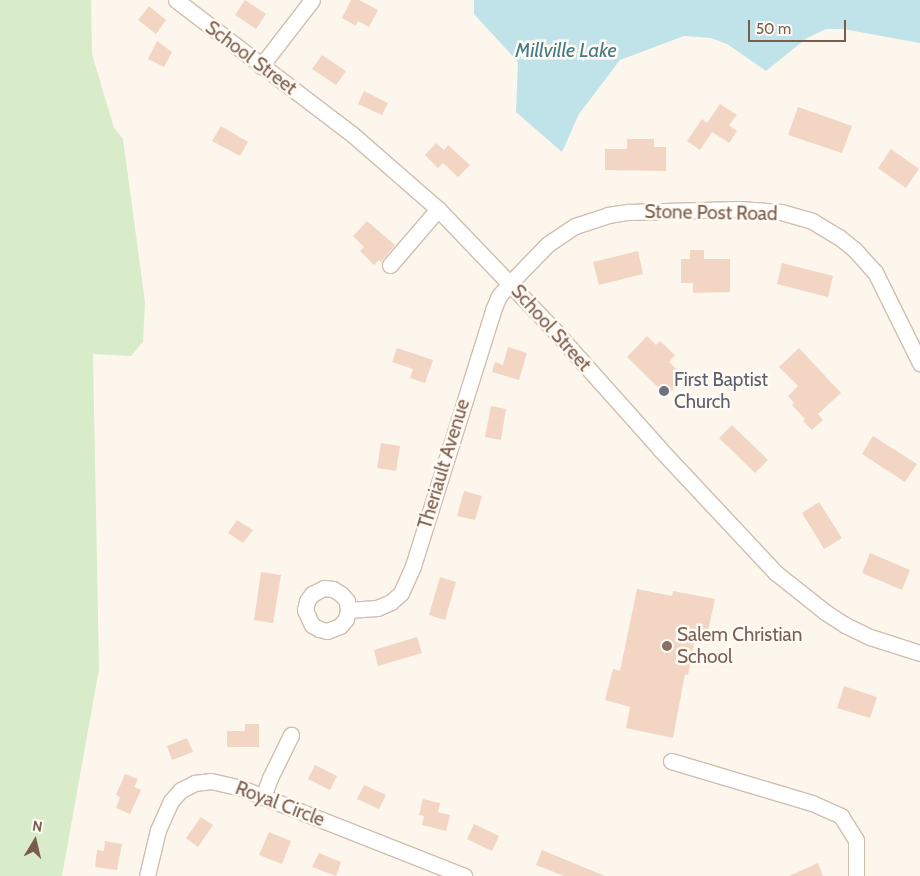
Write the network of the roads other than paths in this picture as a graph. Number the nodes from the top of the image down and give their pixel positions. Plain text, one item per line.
1 (176, 0) edge
2 (312, 0) edge
3 (261, 66) junction
4 (438, 209) junction
5 (390, 265) dead end
6 (510, 283) junction
7 (920, 364) edge
8 (348, 610) dead end
9 (920, 653) edge
10 (291, 734) dead end
11 (671, 761) dead end
12 (264, 797) junction
13 (147, 876) edge
14 (464, 876) edge
15 (856, 876) edge

1 - 3 street, School Street
2 - 3 street
3 - 4 street, School Street
4 - 5 street
4 - 6 street, School Street
6 - 7 street, Stone Post Road
6 - 8 street, Theriault Avenue
6 - 9 street, School Street
10 - 12 street
11 - 15 street
12 - 13 street, Royal Circle
12 - 14 street, Royal Circle

